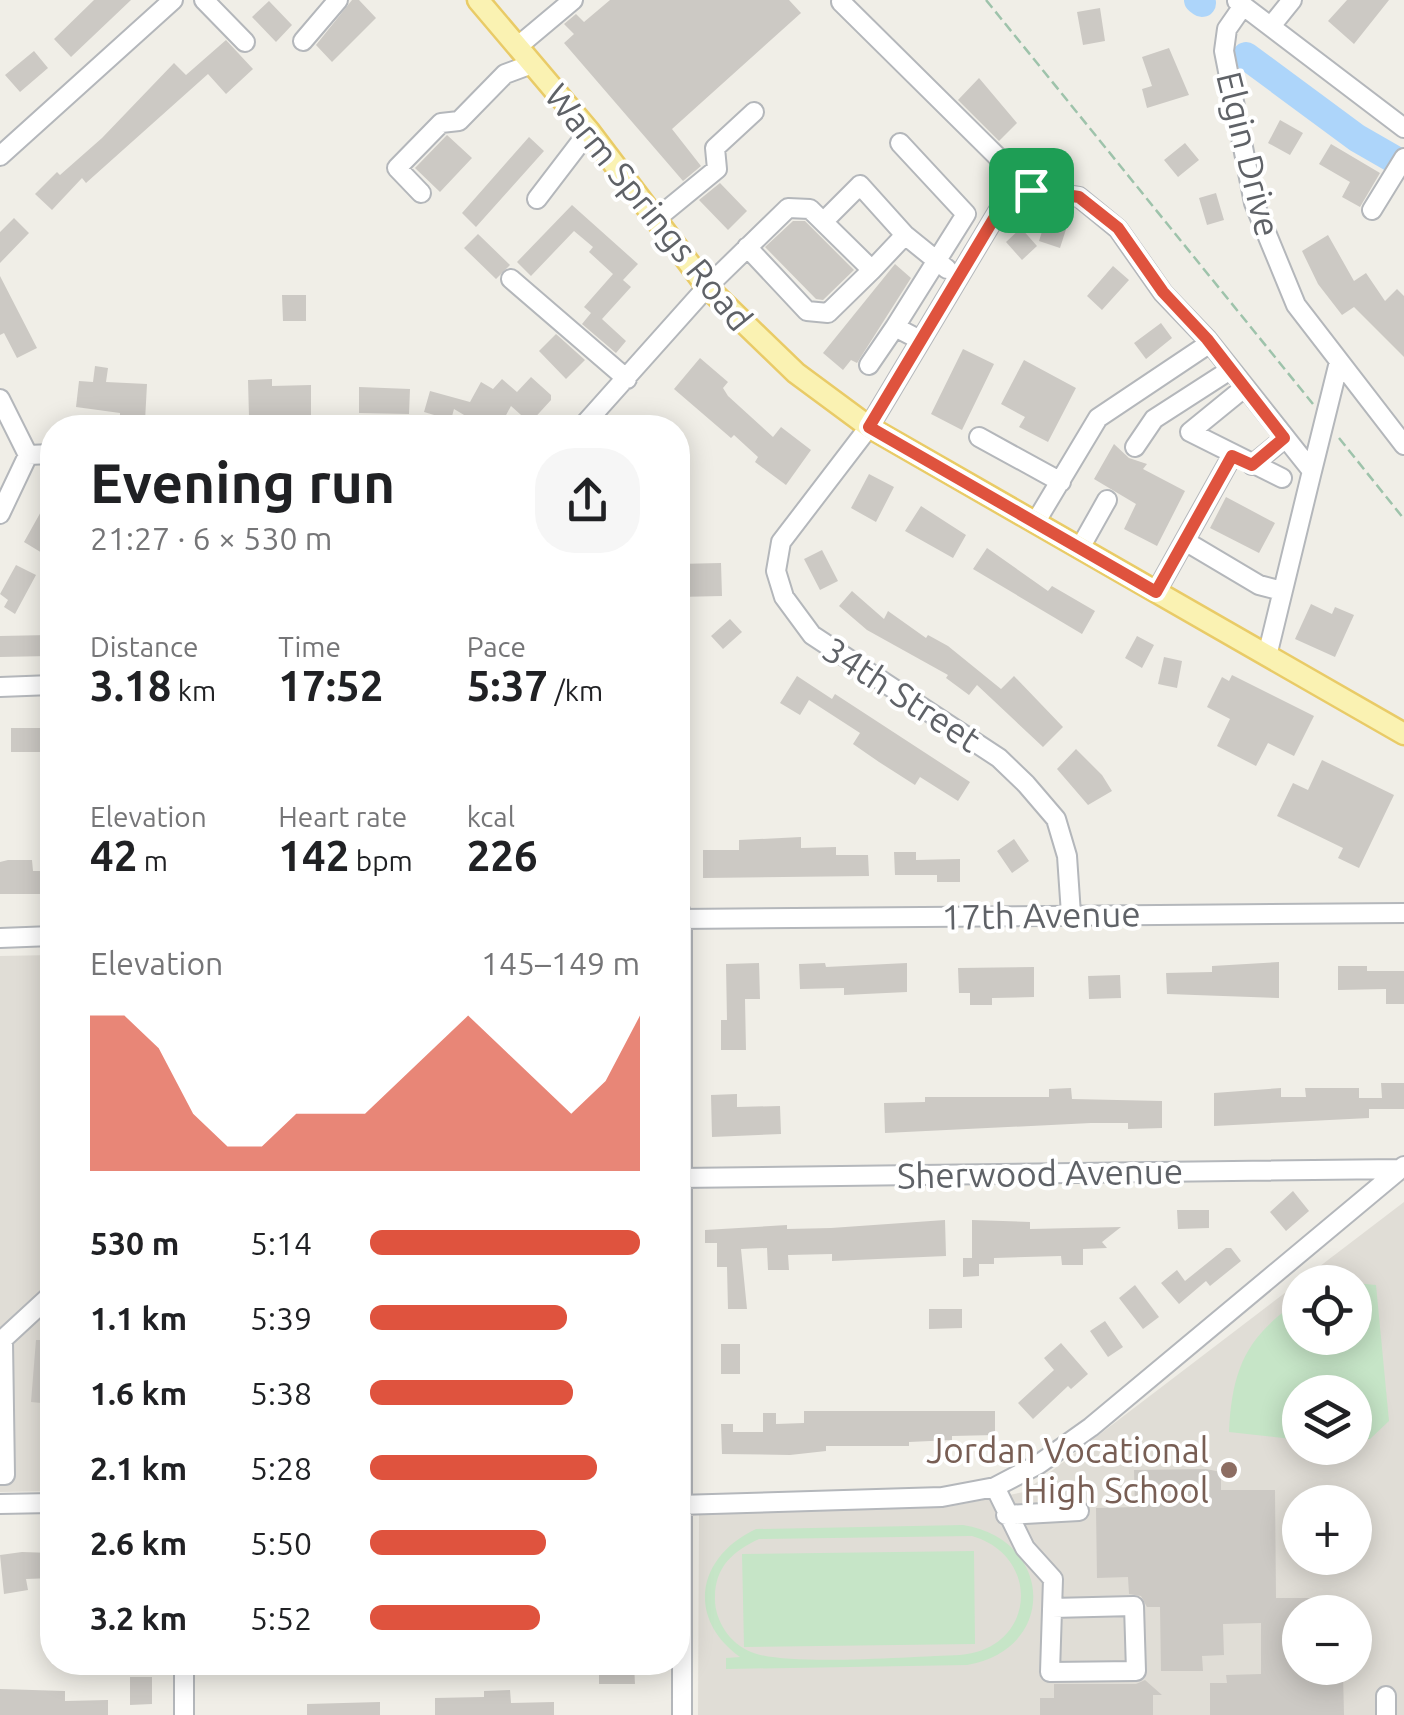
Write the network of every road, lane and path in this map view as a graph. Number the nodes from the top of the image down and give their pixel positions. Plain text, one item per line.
1 (174, 0) edge
2 (204, 0) edge
3 (338, 0) edge
4 (573, 0) edge
5 (986, 0) edge
6 (1292, 0) edge
7 (841, 2) edge
8 (487, 3) edge
9 (1240, 3) edge
10 (1272, 26) junction
11 (245, 42) dead end
12 (303, 42) dead end
13 (517, 47) junction
14 (532, 64) junction
15 (754, 112) dead end
16 (1404, 128) edge
17 (589, 131) junction
18 (900, 143) dead end
19 (1404, 153) edge
20 (0, 156) edge
21 (1031, 190) junction
22 (422, 193) dead end
23 (537, 199) dead end
24 (1372, 210) dead end
25 (656, 219) junction
26 (824, 221) junction
27 (905, 235) junction
28 (747, 247) junction
29 (936, 264) junction
30 (872, 270) junction
31 (958, 274) junction
32 (511, 279) dead end
33 (706, 287) junction
34 (895, 327) junction
35 (920, 340) junction
36 (1210, 343) junction
37 (1339, 362) junction
38 (870, 365) dead end
39 (1230, 370) junction
40 (627, 379) junction
41 (1244, 388) junction
42 (0, 399) edge
43 (593, 415) edge
44 (1325, 419) junction
45 (869, 427) junction
46 (979, 438) dead end
47 (1284, 438) junction
48 (1404, 446) edge
49 (1135, 447) dead end
50 (40, 454) edge
51 (28, 455) junction
52 (1232, 456) junction
53 (1252, 465) junction
54 (1312, 471) junction
55 (1282, 478) dead end
56 (1060, 482) junction
57 (1107, 500) dead end
58 (0, 514) edge
59 (1404, 518) edge
60 (1036, 523) junction
61 (1184, 540) junction
62 (1080, 548) junction
63 (1282, 591) junction
64 (1156, 592) junction
65 (1266, 656) junction
66 (40, 685) edge
67 (0, 686) edge
68 (1404, 734) edge
69 (1404, 913) edge
70 (690, 914) edge
71 (1071, 914) junction
72 (40, 936) edge
73 (0, 938) edge
74 (1402, 1167) edge
75 (690, 1178) edge
76 (40, 1307) edge
77 (1, 1349) edge
78 (0, 1475) edge
79 (994, 1487) junction
80 (0, 1504) edge
81 (40, 1504) edge
82 (690, 1505) edge
83 (1079, 1511) dead end
84 (1006, 1515) junction
85 (1052, 1608) junction
86 (184, 1675) edge
87 (681, 1675) edge
88 (1386, 1696) dead end
89 (184, 1715) edge
90 (682, 1715) edge
91 (1386, 1715) edge

1 - 20 street
2 - 11 street
3 - 12 street
4 - 13 street
5 - 44 path
6 - 10 street
7 - 21 street
8 - 13 main road, Warm Springs Road
9 - 10 street
9 - 37 street, Elgin Drive
10 - 16 street
13 - 14 main road, Warm Springs Road
14 - 17 main road, Warm Springs Road
14 - 22 street
15 - 25 street
17 - 23 street
17 - 25 main road, Warm Springs Road
18 - 29 street
19 - 24 street
21 - 31 street, 34th Street
21 - 36 street
25 - 33 main road, Warm Springs Road
26 - 27 street
26 - 28 street
26 - 30 street
27 - 29 street
27 - 30 street
28 - 30 street
28 - 33 street
29 - 31 street
29 - 34 street
31 - 35 street, 34th Street
32 - 40 street
33 - 40 street
33 - 45 main road, Warm Springs Road
34 - 35 street
34 - 38 street
35 - 45 street, 34th Street
36 - 39 street
36 - 56 street
37 - 44 street
37 - 48 street, Elgin Drive
39 - 41 street
39 - 49 street
40 - 43 street
41 - 47 street
41 - 52 street
42 - 51 street
44 - 54 street
44 - 59 path
45 - 60 main road, Warm Springs Road
45 - 71 street, 34th Street
46 - 56 street
47 - 53 street
47 - 54 street
50 - 51 street
51 - 58 street
52 - 53 street
52 - 61 street
53 - 55 street
54 - 63 street
56 - 60 street
57 - 62 street
60 - 62 main road, Warm Springs Road
61 - 63 street
61 - 64 street
62 - 64 main road, Warm Springs Road
63 - 65 street
64 - 65 main road, Warm Springs Road
65 - 68 main road, Warm Springs Road
66 - 67 street
69 - 71 street, 17th Avenue
70 - 71 street, 17th Avenue
72 - 73 street
74 - 75 street, Sherwood Avenue
74 - 79 street
76 - 77 street
77 - 78 street
79 - 82 street
79 - 84 street
80 - 81 street
83 - 84 street
84 - 85 street
85 - 85 street
86 - 89 street
87 - 90 street
88 - 91 street

